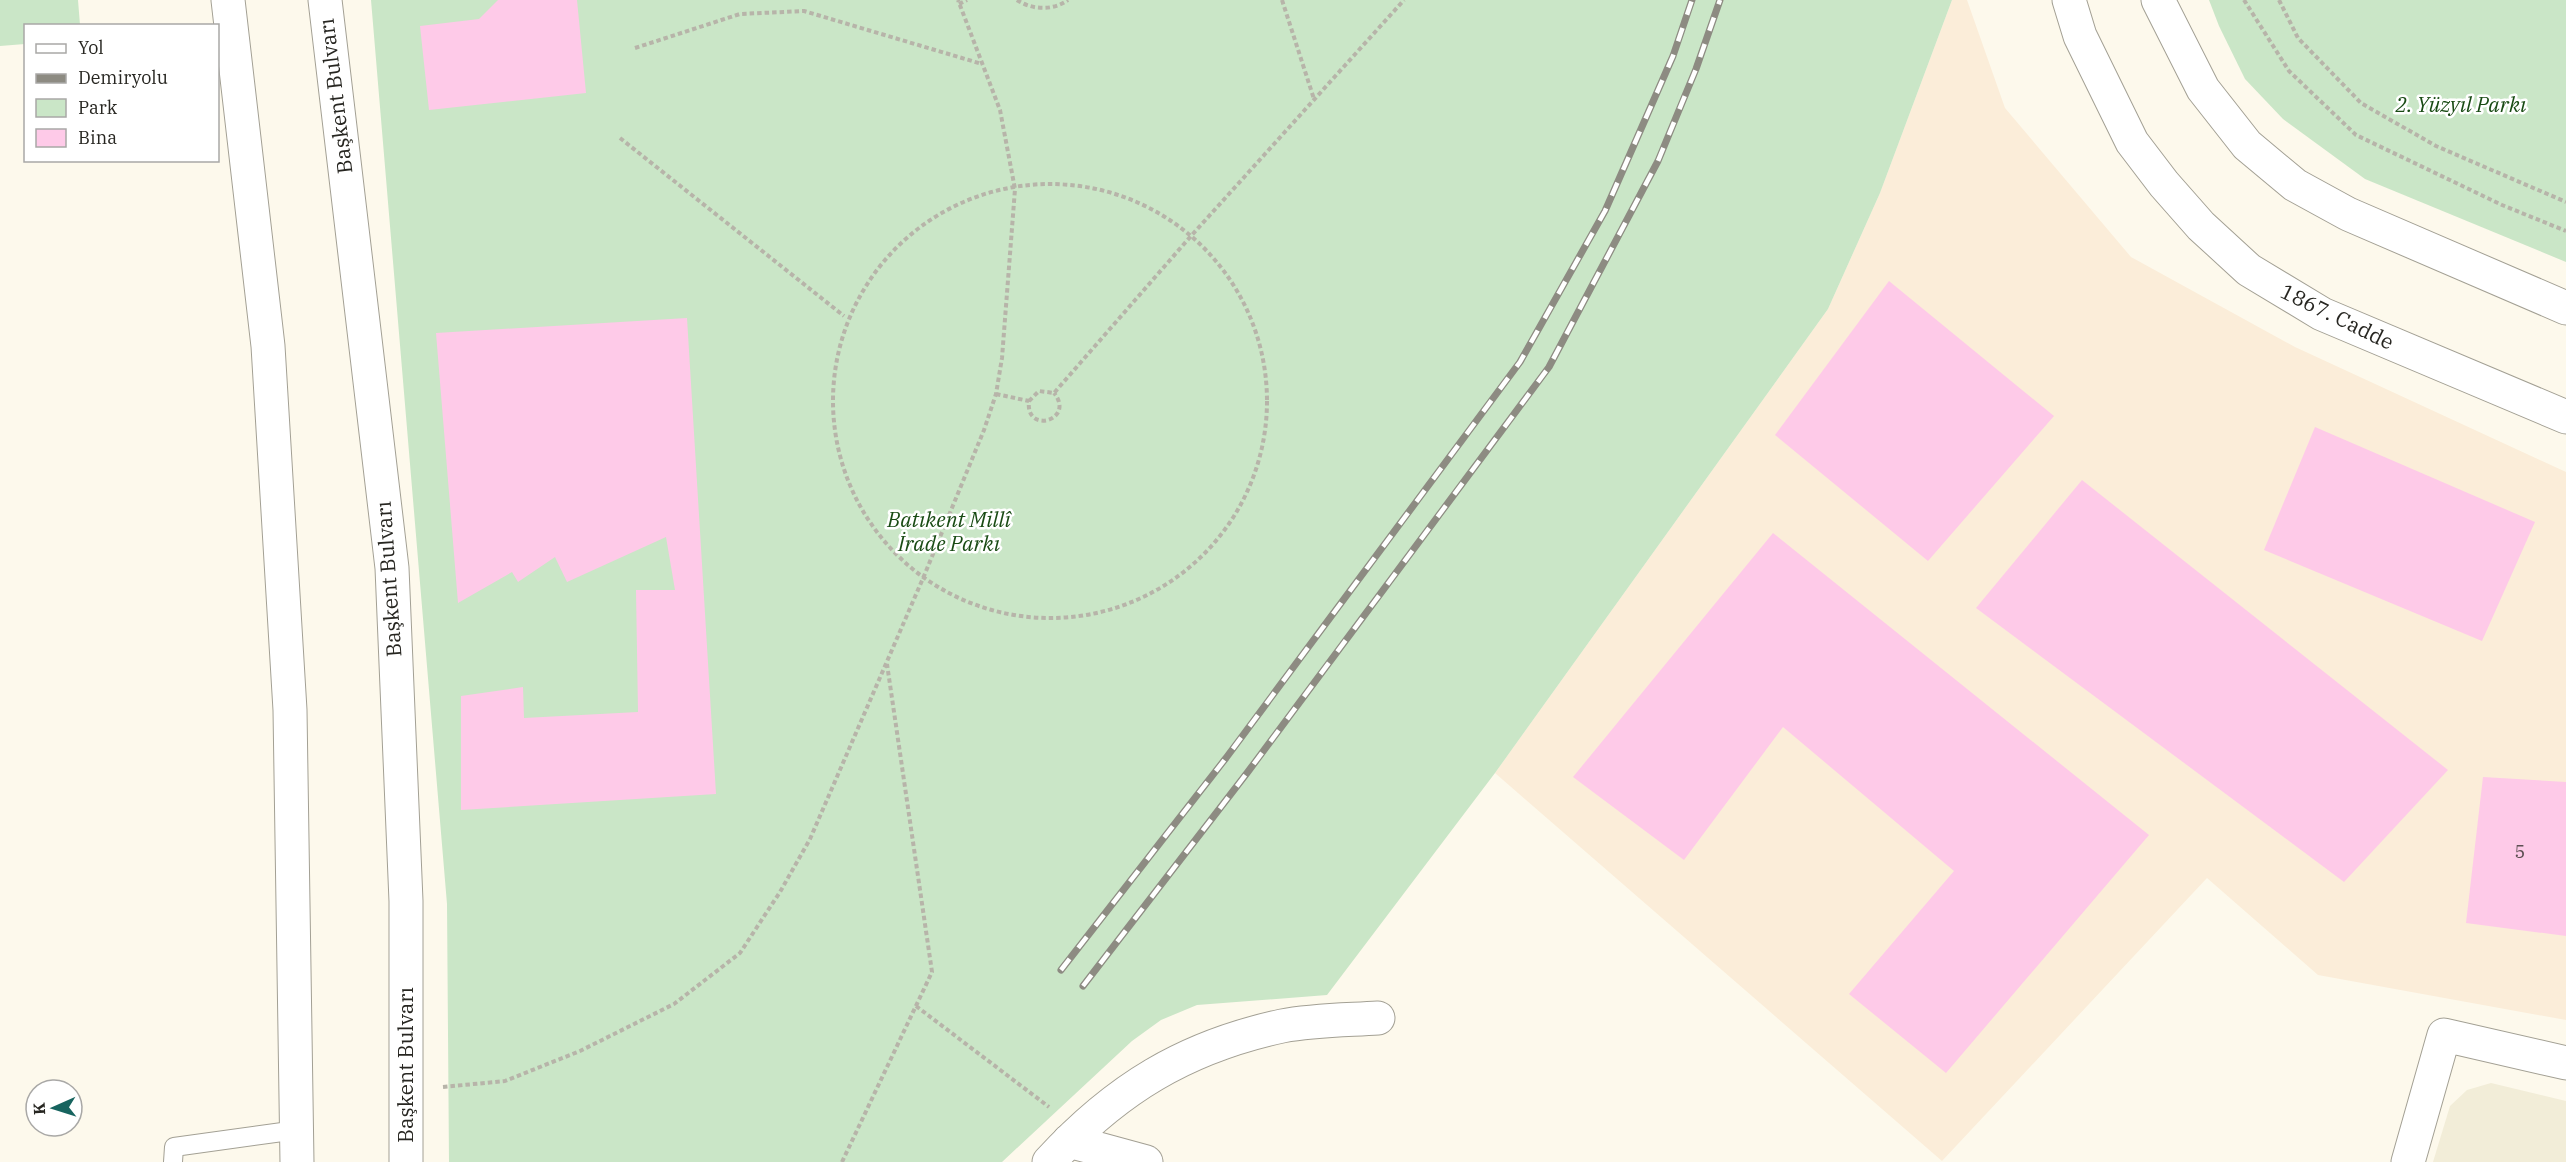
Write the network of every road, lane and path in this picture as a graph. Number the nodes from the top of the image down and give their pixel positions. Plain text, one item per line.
1 (228, 0) edge
2 (325, 0) edge
3 (967, 0) edge
4 (1017, 0) edge
5 (1068, 0) edge
6 (1282, 0) edge
7 (1404, 0) edge
8 (2069, 0) edge
9 (2158, 0) edge
10 (2244, 0) edge
11 (2279, 0) edge
12 (958, 2) edge
13 (635, 48) dead end
14 (983, 65) junction
15 (1314, 99) junction
16 (620, 138) dead end
17 (1015, 189) junction
18 (2566, 202) edge
19 (2566, 231) edge
20 (1191, 236) junction
21 (2566, 308) edge
22 (844, 316) junction
23 (1054, 393) junction
24 (996, 394) junction
25 (1029, 401) junction
26 (2566, 417) edge
27 (924, 576) junction
28 (887, 661) junction
29 (916, 1006) junction
30 (1378, 1018) dead end
31 (2566, 1063) edge
32 (407, 1090) junction
33 (1066, 1144) edge
34 (297, 1146) edge
35 (173, 1162) edge
36 (406, 1162) edge
37 (842, 1162) edge
38 (1146, 1162) edge
39 (2408, 1162) edge

1 - 34 main road
2 - 32 main road, Başkent Bulvarı
3 - 12 path
4 - 5 path
6 - 15 path
7 - 15 path
8 - 26 main road, 1867. Cadde
9 - 21 main road
10 - 19 path
11 - 18 path
12 - 14 path
13 - 14 path
14 - 17 path
15 - 20 path
16 - 22 path
17 - 20 path
17 - 22 path
17 - 24 path
20 - 23 path
20 - 27 path
22 - 27 path
23 - 25 path
23 - 25 path
24 - 25 path
24 - 27 path
27 - 28 path
28 - 29 path
28 - 32 path
29 - 33 path
29 - 37 path
30 - 33 main road
31 - 39 main road
32 - 36 main road, Başkent Bulvarı
33 - 38 main road
34 - 35 lane

